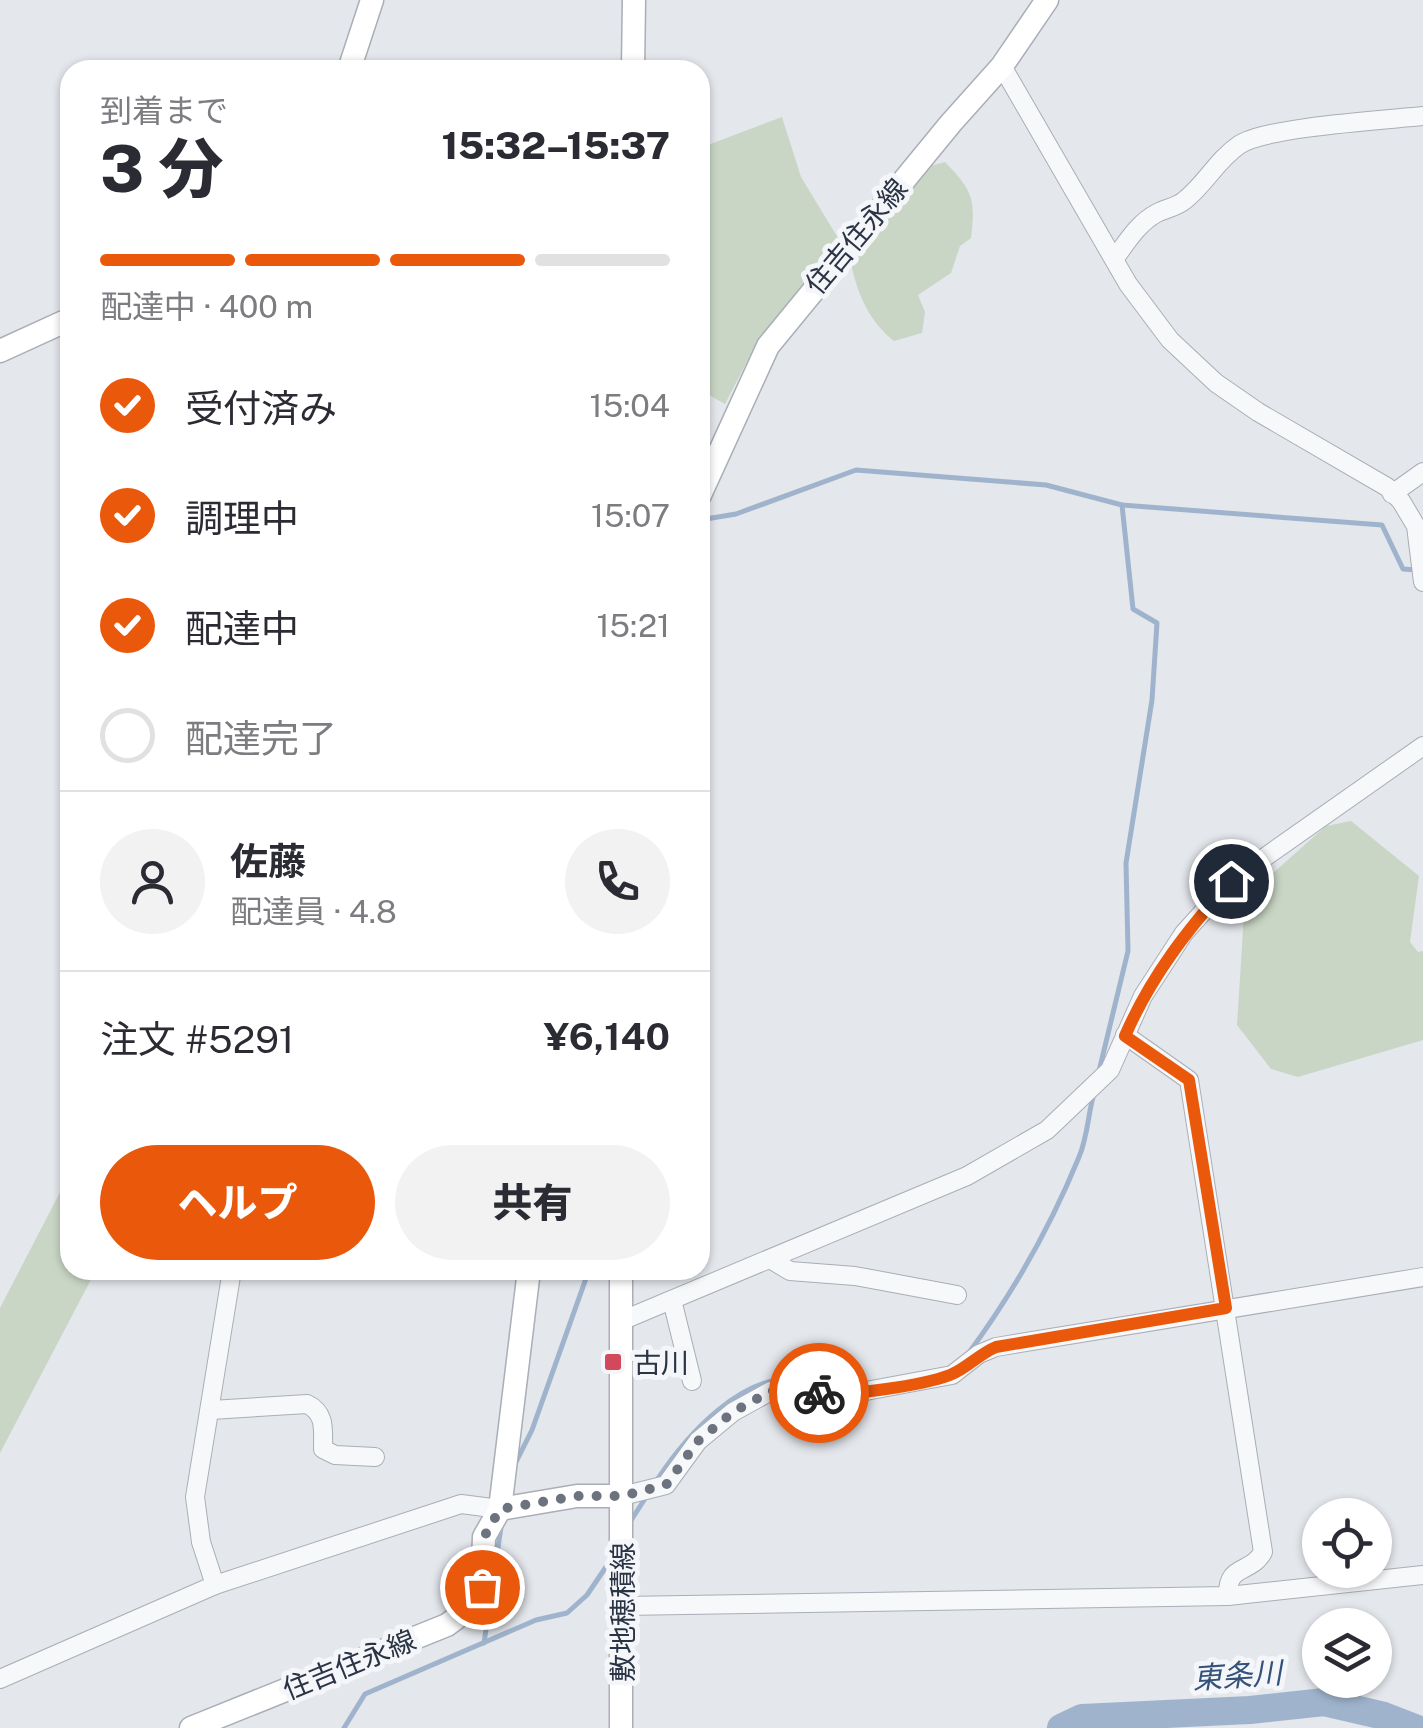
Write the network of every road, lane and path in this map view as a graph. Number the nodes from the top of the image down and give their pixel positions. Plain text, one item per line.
1 (372, 0) edge
2 (634, 0) edge
3 (1047, 0) edge
4 (352, 60) edge
5 (633, 60) edge
6 (1002, 66) junction
7 (1423, 116) edge
8 (1115, 258) junction
9 (60, 324) edge
10 (0, 351) edge
11 (1423, 472) edge
12 (710, 473) edge
13 (1392, 494) junction
14 (1420, 558) edge
15 (1423, 582) edge
16 (1423, 746) edge
17 (1125, 1036) junction
18 (770, 1259) junction
19 (1423, 1278) edge
20 (230, 1280) edge
21 (528, 1280) edge
22 (621, 1280) edge
23 (958, 1295) dead end
24 (672, 1300) junction
25 (1226, 1308) junction
26 (621, 1321) junction
27 (692, 1381) dead end
28 (210, 1410) junction
29 (375, 1457) dead end
30 (622, 1496) junction
31 (500, 1509) junction
32 (1423, 1575) edge
33 (214, 1586) junction
34 (1228, 1596) junction
35 (622, 1606) junction
36 (0, 1679) edge
37 (190, 1728) edge
38 (621, 1728) edge

1 - 4 main road
2 - 5 main road
3 - 6 main road, 住吉住永線
6 - 8 street
6 - 12 main road, 住吉住永線
7 - 8 street
8 - 13 street
9 - 10 main road
11 - 13 street
13 - 14 street
14 - 15 street
16 - 17 street
17 - 18 street
17 - 25 street
18 - 23 street
18 - 24 street
19 - 25 street
20 - 28 street
21 - 31 main road, 住吉住永線
22 - 26 main road
24 - 26 street
24 - 27 street
25 - 30 street
25 - 34 street
26 - 30 main road
28 - 29 street
28 - 33 street
30 - 31 main road
30 - 35 main road, 敷地穂積線
31 - 33 street
31 - 37 main road, 住吉住永線
32 - 34 street
33 - 36 street
34 - 35 street
35 - 38 main road, 敷地穂積線

